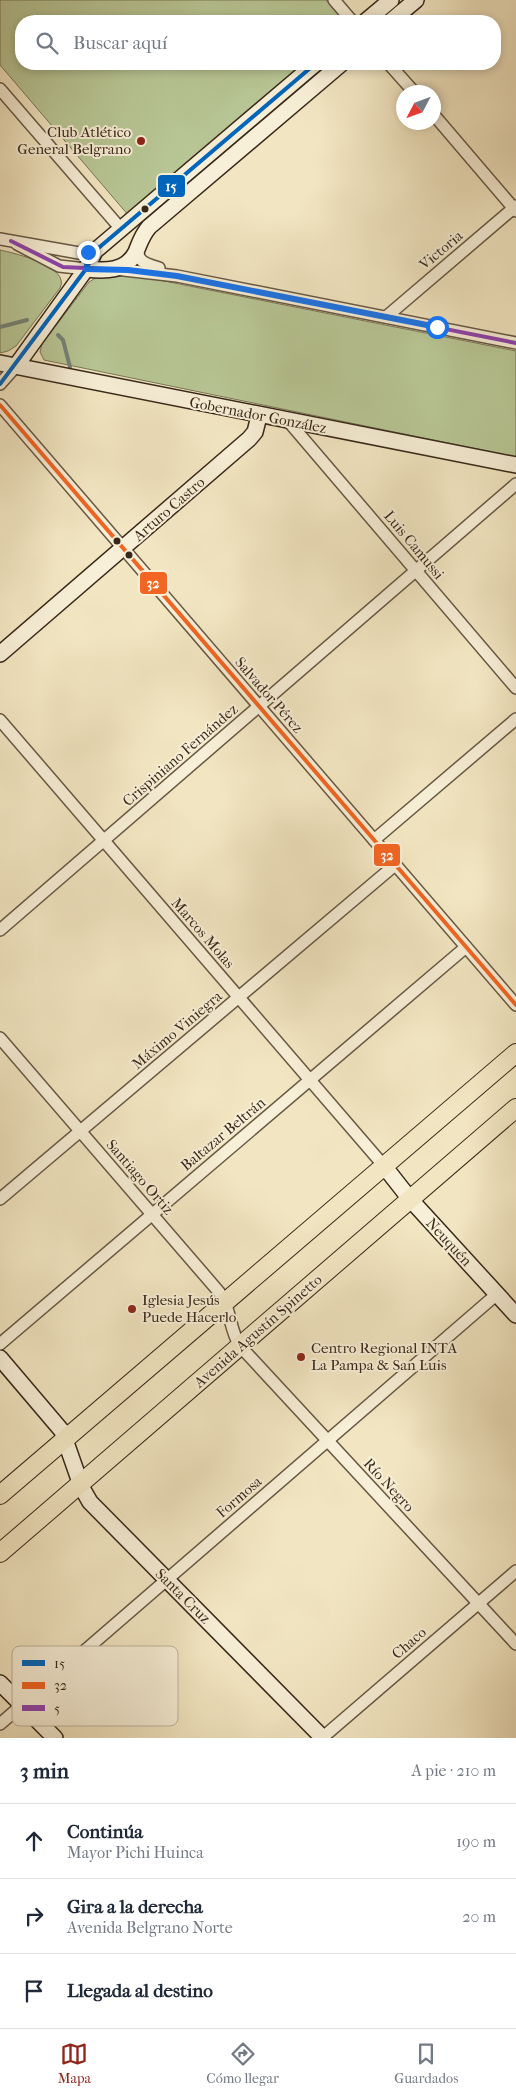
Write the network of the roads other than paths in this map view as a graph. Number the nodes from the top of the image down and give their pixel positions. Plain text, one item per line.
1 (334, 0) edge
2 (390, 0) edge
3 (416, 0) edge
4 (347, 15) edge
5 (373, 15) edge
6 (398, 15) edge
7 (308, 70) edge
8 (334, 70) edge
9 (394, 70) edge
10 (408, 85) edge
11 (0, 89) edge
12 (441, 123) edge
13 (515, 208) edge
14 (121, 229) junction
15 (6, 240) edge
16 (138, 245) junction
17 (97, 248) junction
18 (86, 269) junction
19 (112, 270) junction
20 (177, 276) junction
21 (386, 317) junction
22 (516, 342) edge
23 (0, 363) edge
24 (16, 366) junction
25 (0, 384) edge
26 (0, 405) edge
27 (259, 416) junction
28 (289, 422) junction
29 (516, 465) edge
30 (516, 484) edge
31 (123, 548) junction
32 (416, 571) junction
33 (0, 654) edge
34 (516, 688) edge
35 (259, 706) junction
36 (516, 719) edge
37 (0, 720) edge
38 (104, 840) junction
39 (374, 840) junction
40 (396, 865) junction
41 (0, 930) edge
42 (466, 947) junction
43 (238, 997) junction
44 (516, 1005) edge
45 (0, 1038) edge
46 (516, 1053) edge
47 (310, 1080) junction
48 (516, 1108) edge
49 (80, 1131) junction
50 (384, 1166) junction
51 (0, 1198) edge
52 (410, 1199) junction
53 (152, 1214) junction
54 (497, 1294) junction
55 (225, 1302) junction
56 (516, 1315) edge
57 (0, 1344) edge
58 (240, 1346) junction
59 (0, 1358) edge
60 (66, 1439) junction
61 (328, 1440) junction
62 (80, 1484) junction
63 (0, 1495) edge
64 (0, 1553) edge
65 (516, 1570) edge
66 (167, 1580) junction
67 (478, 1603) junction
68 (516, 1644) edge
69 (90, 1646) edge
70 (0, 1683) edge
71 (12, 1695) edge
72 (12, 1714) edge
73 (0, 1724) edge
74 (43, 1726) edge
75 (55, 1738) edge
76 (323, 1738) edge

1 - 4 street
2 - 5 main road
3 - 6 main road
7 - 14 main road
8 - 16 main road
9 - 10 street
11 - 14 street
12 - 13 street
13 - 21 street, Victoria
14 - 16 main road
14 - 17 main road
15 - 17 street
15 - 18 street
16 - 19 main road
16 - 20 street
17 - 18 main road
18 - 19 main road
18 - 24 main road
19 - 20 street
20 - 21 street
21 - 22 street
23 - 24 main road, Gobernador González
24 - 25 street
24 - 27 main road, Gobernador González
26 - 31 street, Salvador Pérez
27 - 28 main road, Gobernador González
27 - 31 main road, Arturo Castro
28 - 29 main road, Gobernador González
28 - 32 street, Luis Camussi
30 - 32 street, Crispiniano Fernández
31 - 33 main road, Arturo Castro
31 - 35 street, Salvador Pérez
32 - 34 street, Luis Camussi
32 - 35 street, Crispiniano Fernández
35 - 38 street, Crispiniano Fernández
35 - 39 street, Salvador Pérez
36 - 39 street
37 - 38 street, Marcos Molas
38 - 41 street, Crispiniano Fernández
38 - 43 street, Marcos Molas
39 - 40 street, Salvador Pérez
40 - 42 street, Salvador Pérez
40 - 43 street, Máximo Viniegra
42 - 44 street, Salvador Pérez
42 - 47 street, Baltazar Beltrán
43 - 47 street, Marcos Molas
43 - 49 street, Máximo Viniegra
45 - 49 street, Santiago Ortiz
46 - 50 main road
47 - 50 street, Marcos Molas
47 - 53 street, Baltazar Beltrán
48 - 52 main road, Avenida Agustín Spinetto
49 - 51 street, Máximo Viniegra
49 - 53 street, Santiago Ortiz
50 - 52 main road, Neuquén
50 - 55 main road
52 - 54 main road, Neuquén
52 - 58 main road, Avenida Agustín Spinetto
53 - 55 street, Santiago Ortiz
53 - 57 street, Baltazar Beltrán
54 - 56 main road, Neuquén
54 - 61 street, Formosa
55 - 58 street, Santiago Ortiz
55 - 60 main road
58 - 61 street, Río Negro
58 - 62 main road, Avenida Agustín Spinetto
59 - 60 main road, Santa Cruz
60 - 62 main road, Santa Cruz
60 - 63 main road
61 - 66 street, Formosa
61 - 67 street, Río Negro
62 - 64 main road, Avenida Agustín Spinetto
62 - 66 main road, Santa Cruz
65 - 67 street, Chaco
66 - 69 street, Formosa
66 - 76 main road, Santa Cruz
67 - 68 street, Río Negro
67 - 76 street, Chaco
70 - 71 main road
72 - 73 street, Formosa
74 - 75 main road

